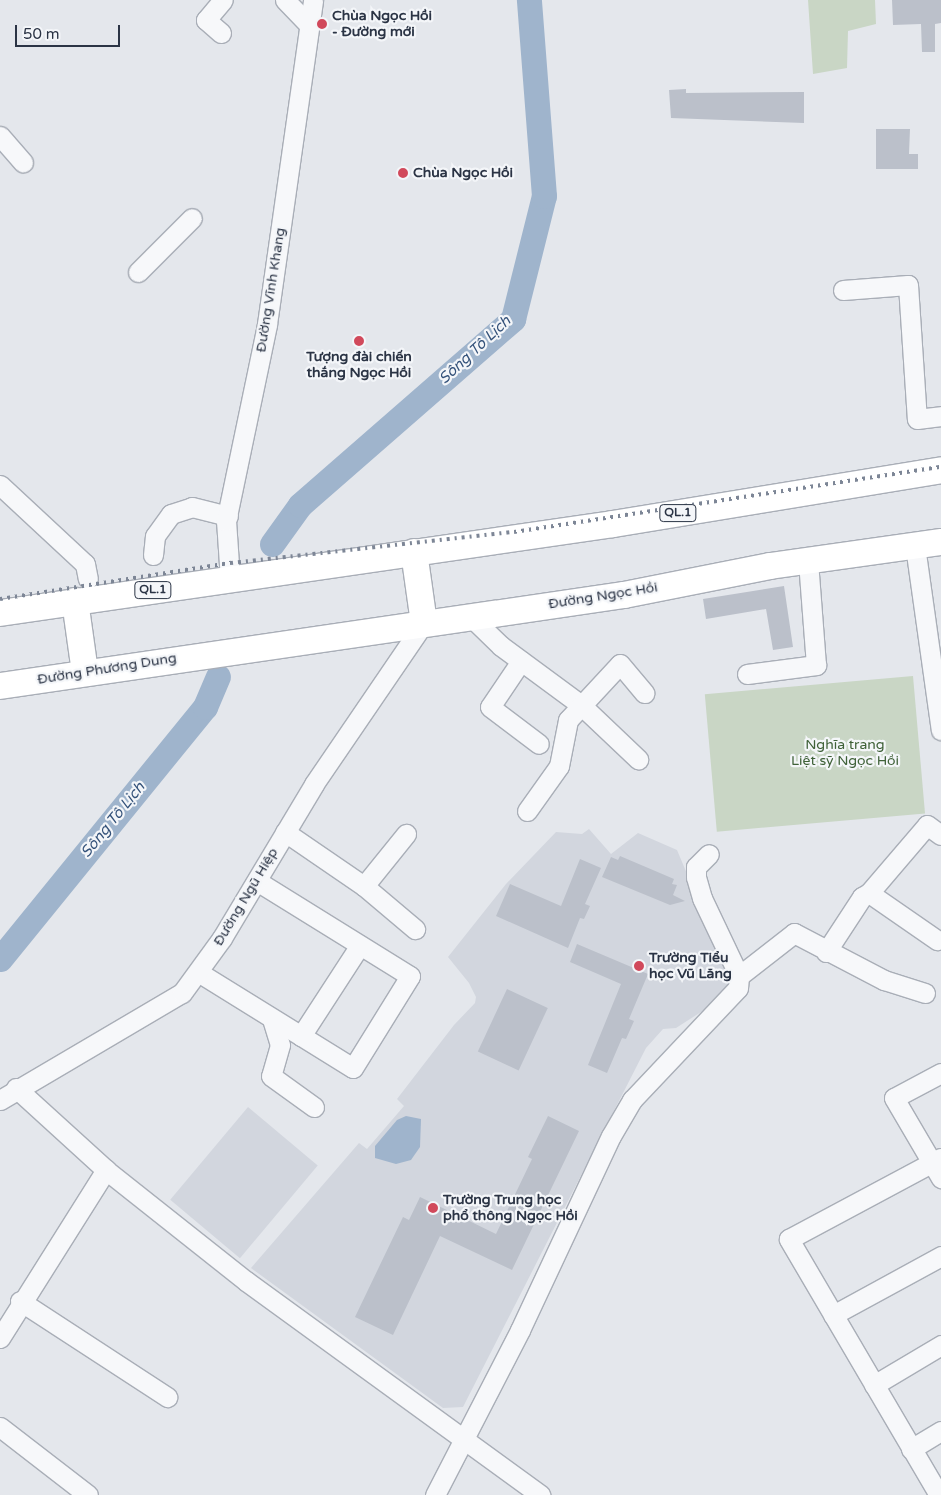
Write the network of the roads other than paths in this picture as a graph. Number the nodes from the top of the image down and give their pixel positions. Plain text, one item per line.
1 (223, 0) edge
2 (285, 0) edge
3 (313, 0) edge
4 (309, 25) junction
5 (221, 33) dead end
6 (0, 136) edge
7 (23, 162) dead end
8 (192, 218) dead end
9 (138, 272) dead end
10 (843, 290) dead end
11 (941, 416) edge
12 (940, 473) edge
13 (0, 485) edge
14 (228, 516) junction
15 (941, 542) edge
16 (916, 546) junction
17 (414, 552) junction
18 (153, 555) dead end
19 (808, 560) junction
20 (88, 579) dead end
21 (230, 579) junction
22 (75, 601) junction
23 (0, 613) edge
24 (470, 616) junction
25 (424, 623) junction
26 (265, 646) joint
27 (521, 661) junction
28 (85, 672) junction
29 (748, 674) dead end
30 (0, 686) edge
31 (644, 693) dead end
32 (580, 704) junction
33 (941, 730) edge
34 (539, 744) dead end
35 (638, 759) dead end
36 (527, 811) dead end
37 (285, 832) junction
38 (406, 834) dead end
39 (941, 835) edge
40 (709, 854) dead end
41 (257, 880) junction
42 (364, 886) junction
43 (869, 893) junction
44 (415, 929) dead end
45 (937, 940) dead end
46 (360, 945) junction
47 (826, 952) junction
48 (198, 972) junction
49 (739, 976) junction
50 (925, 993) dead end
51 (272, 1018) junction
52 (300, 1036) junction
53 (941, 1074) edge
54 (16, 1088) junction
55 (0, 1100) edge
56 (314, 1107) dead end
57 (938, 1166) edge
58 (106, 1170) junction
59 (941, 1256) edge
60 (20, 1301) junction
61 (834, 1315) junction
62 (0, 1338) edge
63 (941, 1345) edge
64 (874, 1385) junction
65 (167, 1398) dead end
66 (0, 1427) edge
67 (941, 1431) edge
68 (462, 1438) junction
69 (912, 1449) junction
70 (88, 1495) edge
71 (435, 1495) edge
72 (541, 1495) edge
73 (939, 1495) edge

1 - 5 street
2 - 4 street
3 - 4 street, Đường Vĩnh Khang
4 - 14 street, Đường Vĩnh Khang
6 - 7 street
8 - 9 street
10 - 11 street
12 - 17 highway, QL.1
13 - 20 street
14 - 18 street
14 - 21 street, Đường Vĩnh Khang
15 - 16 highway, Đường Ngọc Hồi
16 - 19 highway, Đường Ngọc Hồi
16 - 33 street
17 - 21 highway, QL.1
17 - 25 highway
19 - 24 highway, Đường Ngọc Hồi
19 - 29 street
21 - 22 highway, QL.1
22 - 23 highway, QL.1
22 - 28 highway
24 - 25 highway, Đường Ngọc Hồi
24 - 27 street
25 - 26 highway, Đường Ngọc Hồi
25 - 37 street, Đường Ngũ Hiệp
26 - 28 highway, Đường Phương Dung
27 - 32 street
27 - 34 street
28 - 30 highway, Đường Phương Dung
31 - 32 street
32 - 35 street
32 - 36 street
37 - 41 street, Đường Ngũ Hiệp
37 - 42 street
38 - 42 street
39 - 43 street
40 - 49 street
41 - 46 street
41 - 48 street, Đường Ngũ Hiệp
42 - 44 street
43 - 45 street
43 - 47 street
46 - 52 street
46 - 52 street
47 - 49 street
47 - 50 street
48 - 51 street
48 - 54 street, Đường Ngũ Hiệp
49 - 68 street
51 - 52 street
51 - 56 street
53 - 57 street
54 - 55 street, Đường Ngũ Hiệp
54 - 58 street
57 - 61 street
58 - 60 street
58 - 68 street
59 - 61 street
60 - 62 street
60 - 65 street
61 - 64 street
63 - 64 street
64 - 69 street
66 - 70 street
67 - 69 street
68 - 71 street
68 - 72 street
69 - 73 street

